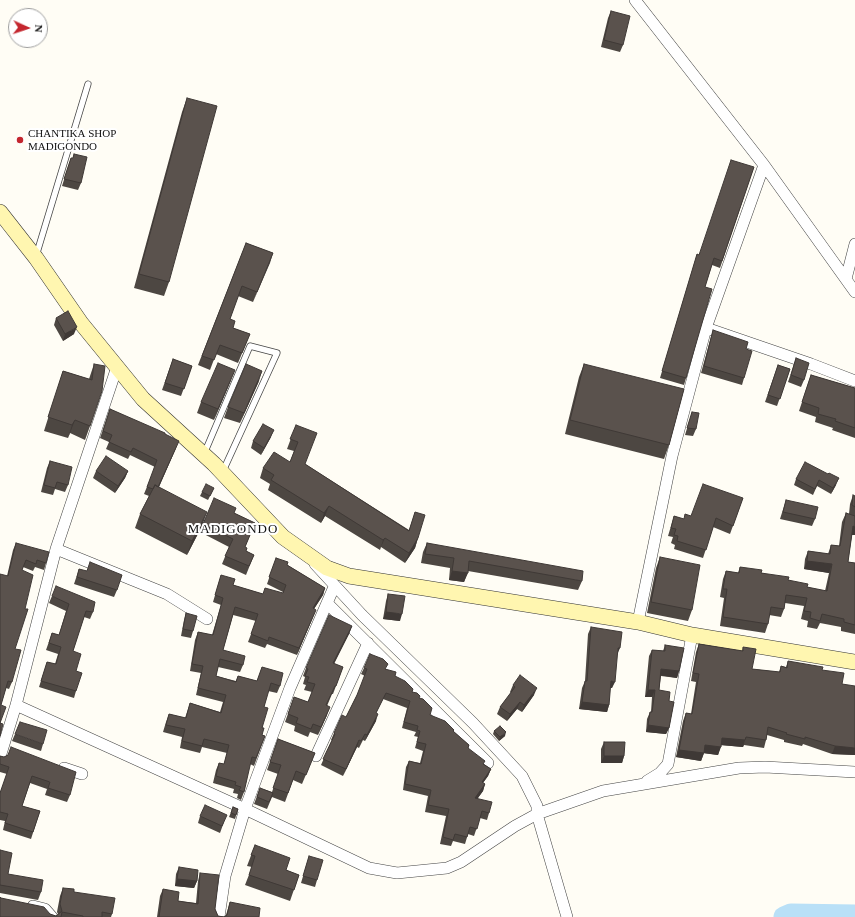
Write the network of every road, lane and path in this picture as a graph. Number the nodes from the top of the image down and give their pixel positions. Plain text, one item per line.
1 (635, 0) edge
2 (88, 84) dead end
3 (764, 165) junction
4 (0, 212) edge
5 (855, 244) edge
6 (36, 258) junction
7 (846, 279) junction
8 (855, 292) edge
9 (706, 328) junction
10 (117, 367) junction
11 (855, 381) edge
12 (204, 455) junction
13 (222, 473) junction
14 (56, 549) junction
15 (308, 556) junction
16 (334, 587) junction
17 (327, 603) junction
18 (207, 619) dead end
19 (638, 622) junction
20 (692, 634) junction
21 (368, 642) junction
22 (855, 662) edge
23 (16, 705) junction
24 (3, 745) junction
25 (17, 750) edge
26 (316, 756) edge
27 (0, 757) edge
28 (488, 763) dead end
29 (53, 764) edge
30 (855, 772) edge
31 (82, 774) dead end
32 (639, 785) junction
33 (245, 808) junction
34 (536, 814) junction
35 (25, 904) edge
36 (52, 917) edge
37 (219, 917) edge
38 (567, 917) edge

1 - 3 street
2 - 6 lane
3 - 7 street
3 - 9 street
4 - 6 main road
5 - 7 street
6 - 10 main road
7 - 8 street
9 - 11 street
9 - 19 street
10 - 12 main road
10 - 14 street
12 - 13 main road
12 - 13 lane
13 - 15 main road
14 - 18 street
14 - 23 street
15 - 16 street
15 - 19 main road
16 - 17 street
16 - 34 street
17 - 21 street
17 - 33 street
19 - 20 main road
20 - 22 main road
20 - 32 street
21 - 26 street
21 - 28 street
23 - 24 street
23 - 33 street
24 - 25 street
24 - 27 street
29 - 31 street
30 - 32 street
32 - 34 street
33 - 34 street
33 - 37 street
34 - 38 street
35 - 36 street

